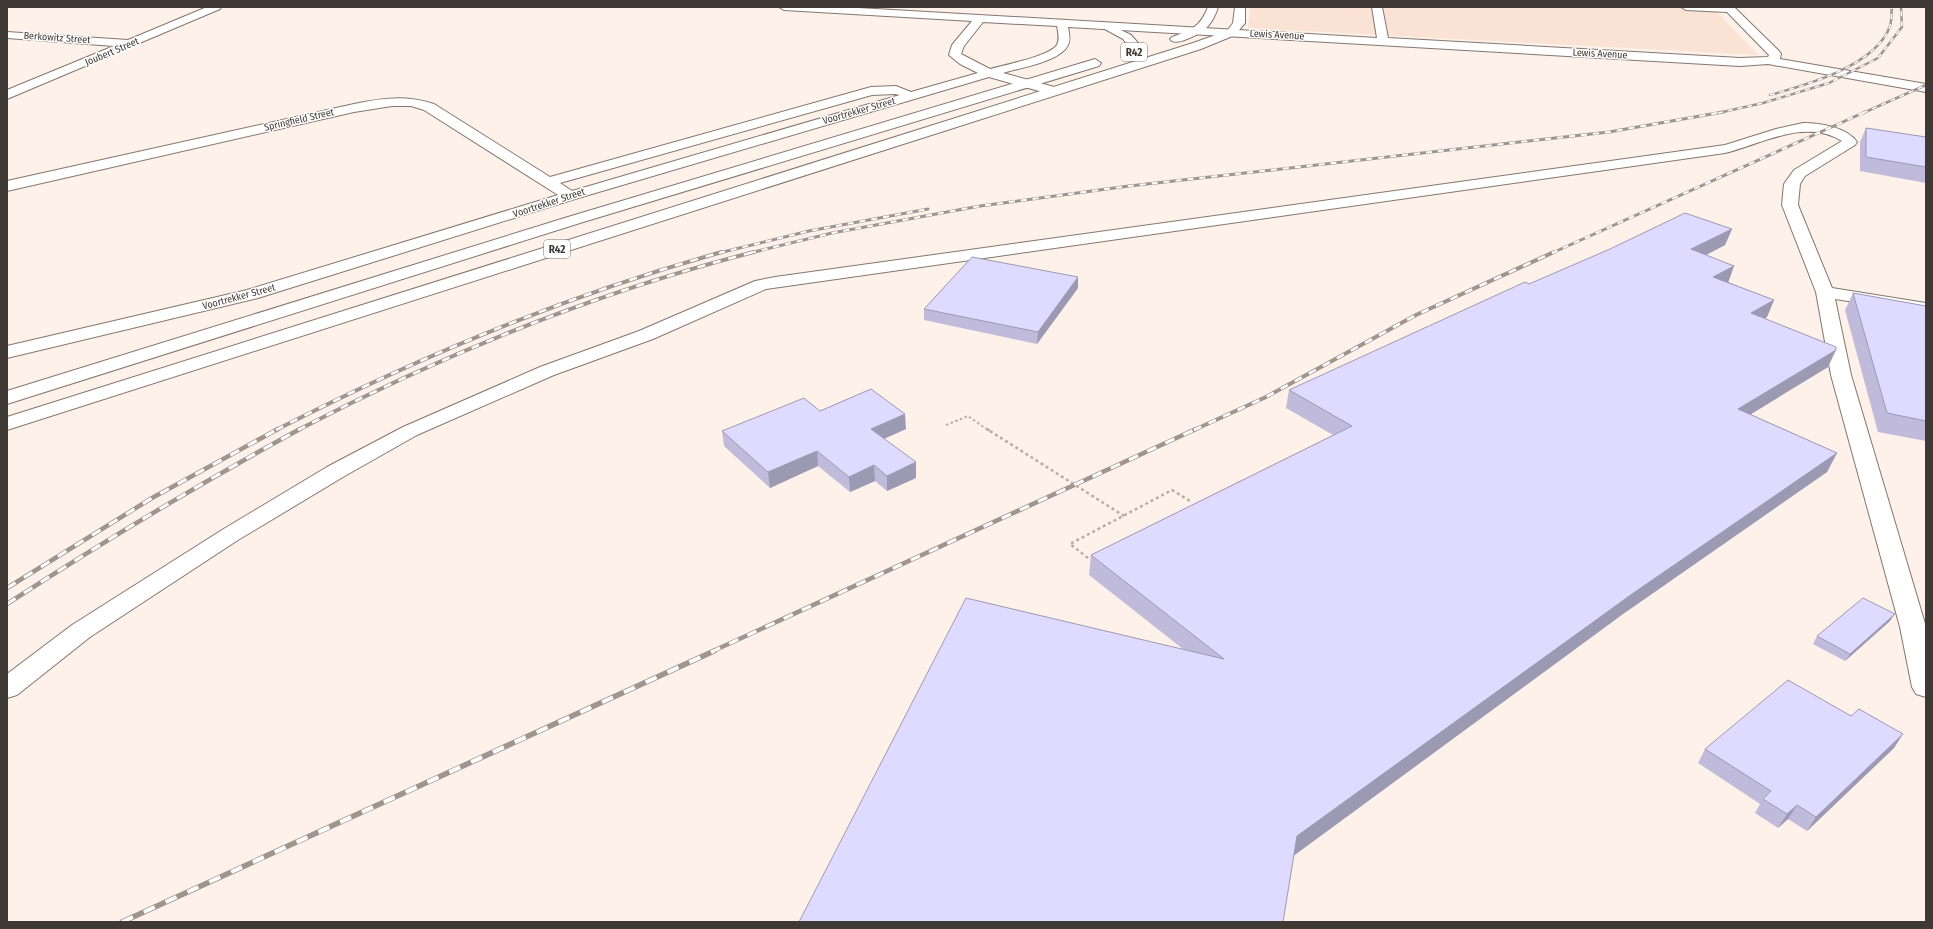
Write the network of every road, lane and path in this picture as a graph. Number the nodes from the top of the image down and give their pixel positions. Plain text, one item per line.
1 (216, 7) edge
2 (784, 7) edge
3 (1213, 7) edge
4 (1240, 7) edge
5 (1377, 7) edge
6 (1686, 7) edge
7 (1729, 8) edge
8 (980, 18) junction
9 (1062, 23) junction
10 (1107, 26) junction
11 (1199, 31) junction
12 (1231, 32) junction
13 (7, 35) edge
14 (1383, 41) junction
15 (132, 43) junction
16 (1139, 50) junction
17 (1125, 54) dead end
18 (1104, 60) dead end
19 (1769, 61) junction
20 (990, 73) junction
21 (1023, 83) junction
22 (1926, 88) edge
23 (1053, 91) junction
24 (7, 95) edge
25 (912, 96) junction
26 (547, 182) junction
27 (7, 186) edge
28 (570, 196) junction
29 (651, 196) junction
30 (674, 211) junction
31 (1825, 292) junction
32 (1926, 308) edge
33 (7, 352) edge
34 (7, 398) edge
35 (7, 424) edge
36 (946, 425) dead end
37 (1190, 501) dead end
38 (1124, 516) junction
39 (1088, 558) dead end
40 (1926, 687) edge
41 (7, 688) edge

1 - 15 street, Joubert Street
2 - 8 street, Lewis Avenue
3 - 11 street
4 - 12 street
5 - 14 street
6 - 7 street
7 - 19 street
8 - 9 street, Lewis Avenue
8 - 20 street
9 - 10 street, Lewis Avenue
9 - 20 street, Voortrekker Street
10 - 11 street, Lewis Avenue
10 - 16 street
11 - 12 street, Lewis Avenue
11 - 16 street, R42
12 - 14 street, Lewis Avenue
12 - 23 street, R42
13 - 15 street, Berkowitz Street
14 - 19 street, Lewis Avenue
15 - 24 street, Joubert Street
16 - 17 street, R42
18 - 21 street, R42
19 - 22 street, Lewis Avenue
20 - 21 street
20 - 25 street, Voortrekker Street
21 - 23 street
21 - 29 street, R42
23 - 30 street, R42
25 - 26 street
25 - 28 street, Voortrekker Street
26 - 27 street, Springfield Street
26 - 28 street, Springfield Street
28 - 33 street, Voortrekker Street
29 - 30 street
29 - 34 street, R42
30 - 35 street, R42
31 - 32 street
31 - 40 street
31 - 41 street
36 - 38 path, bridge
37 - 38 path
38 - 39 path

